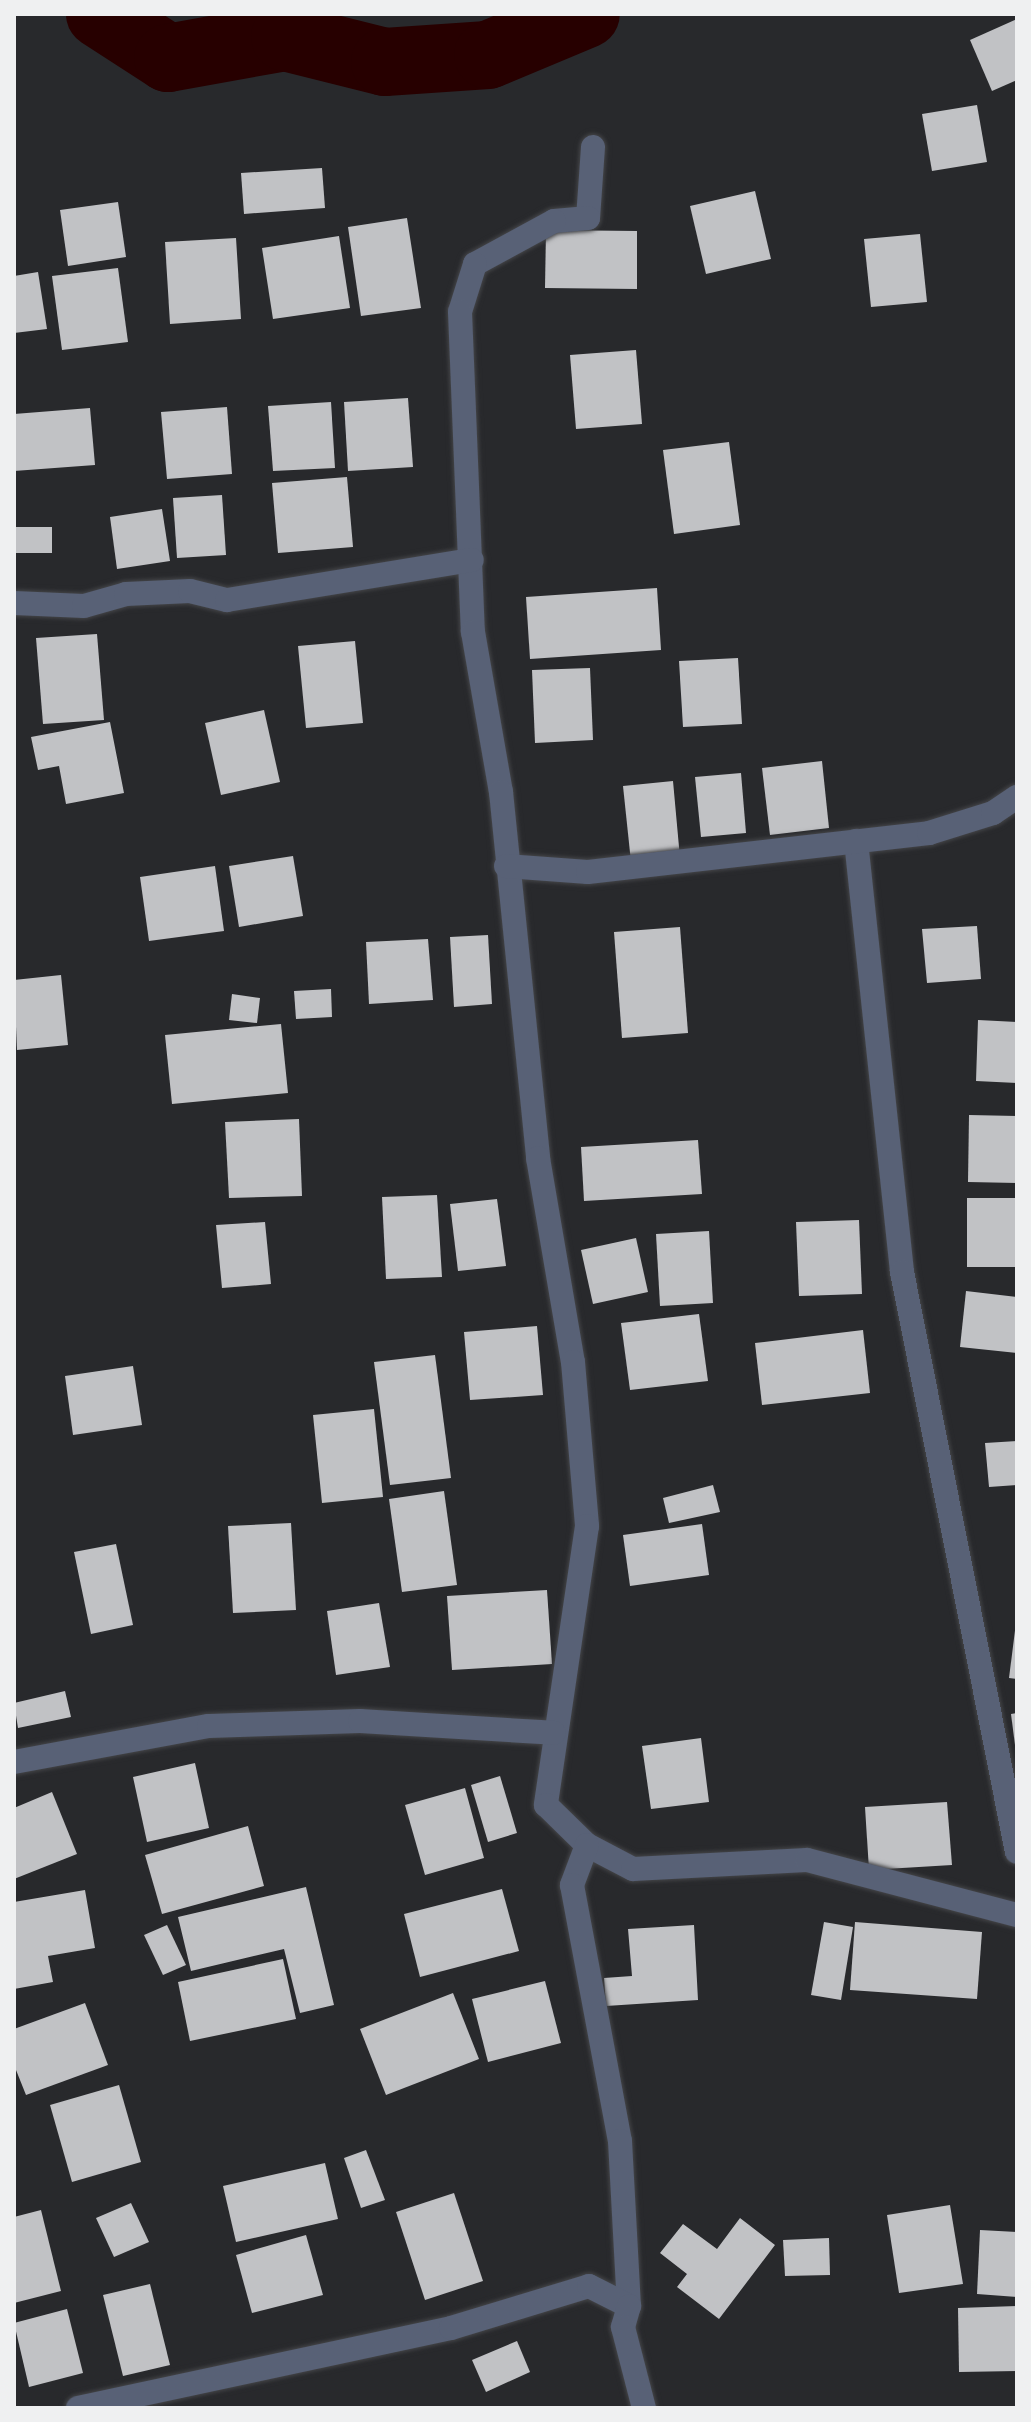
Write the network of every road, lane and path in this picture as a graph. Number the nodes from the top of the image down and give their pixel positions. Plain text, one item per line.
1 (593, 147) dead end
2 (472, 560) junction
3 (14, 603) edge
4 (1017, 797) edge
5 (856, 841) junction
6 (506, 866) junction
7 (554, 1733) junction
8 (14, 1762) edge
9 (587, 1845) junction
10 (1017, 1852) edge
11 (1017, 1915) edge
12 (629, 2306) junction
13 (78, 2408) edge
14 (644, 2408) edge

1 - 2 street
2 - 3 street
2 - 6 street
4 - 5 street
5 - 6 street
5 - 10 street
6 - 7 street
7 - 8 street
7 - 9 street
9 - 11 street
9 - 12 street
12 - 13 street
12 - 14 street

